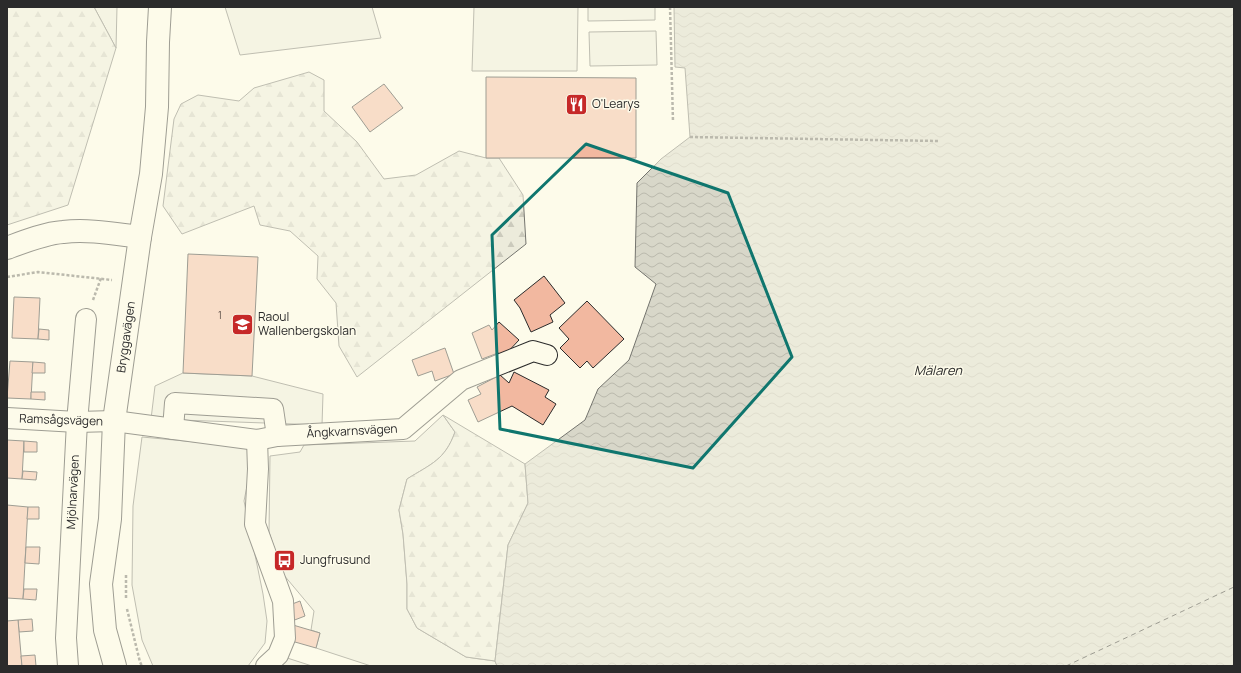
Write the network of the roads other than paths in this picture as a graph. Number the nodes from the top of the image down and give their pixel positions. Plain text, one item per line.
1 (160, 7) edge
2 (140, 237) junction
3 (7, 248) edge
4 (86, 319) dead end
5 (547, 355) dead end
6 (7, 418) edge
7 (114, 421) junction
8 (76, 422) junction
9 (173, 429) junction
10 (277, 436) junction
11 (257, 440) junction
12 (68, 666) edge
13 (115, 666) edge
14 (266, 666) edge

1 - 2 main road, Bryggavägen
2 - 3 main road
2 - 7 main road, Bryggavägen
4 - 8 street, Mjölnarvägen
5 - 10 street, Ångkvarnsvägen
6 - 8 street, Ramsågsvägen
7 - 8 street, Ramsågsvägen
7 - 9 street, Ångkvarnsvägen
7 - 13 main road, Bryggavägen
8 - 12 street, Mjölnarvägen
9 - 10 street
9 - 11 street, Ångkvarnsvägen
10 - 11 street, Ångkvarnsvägen
11 - 14 street

